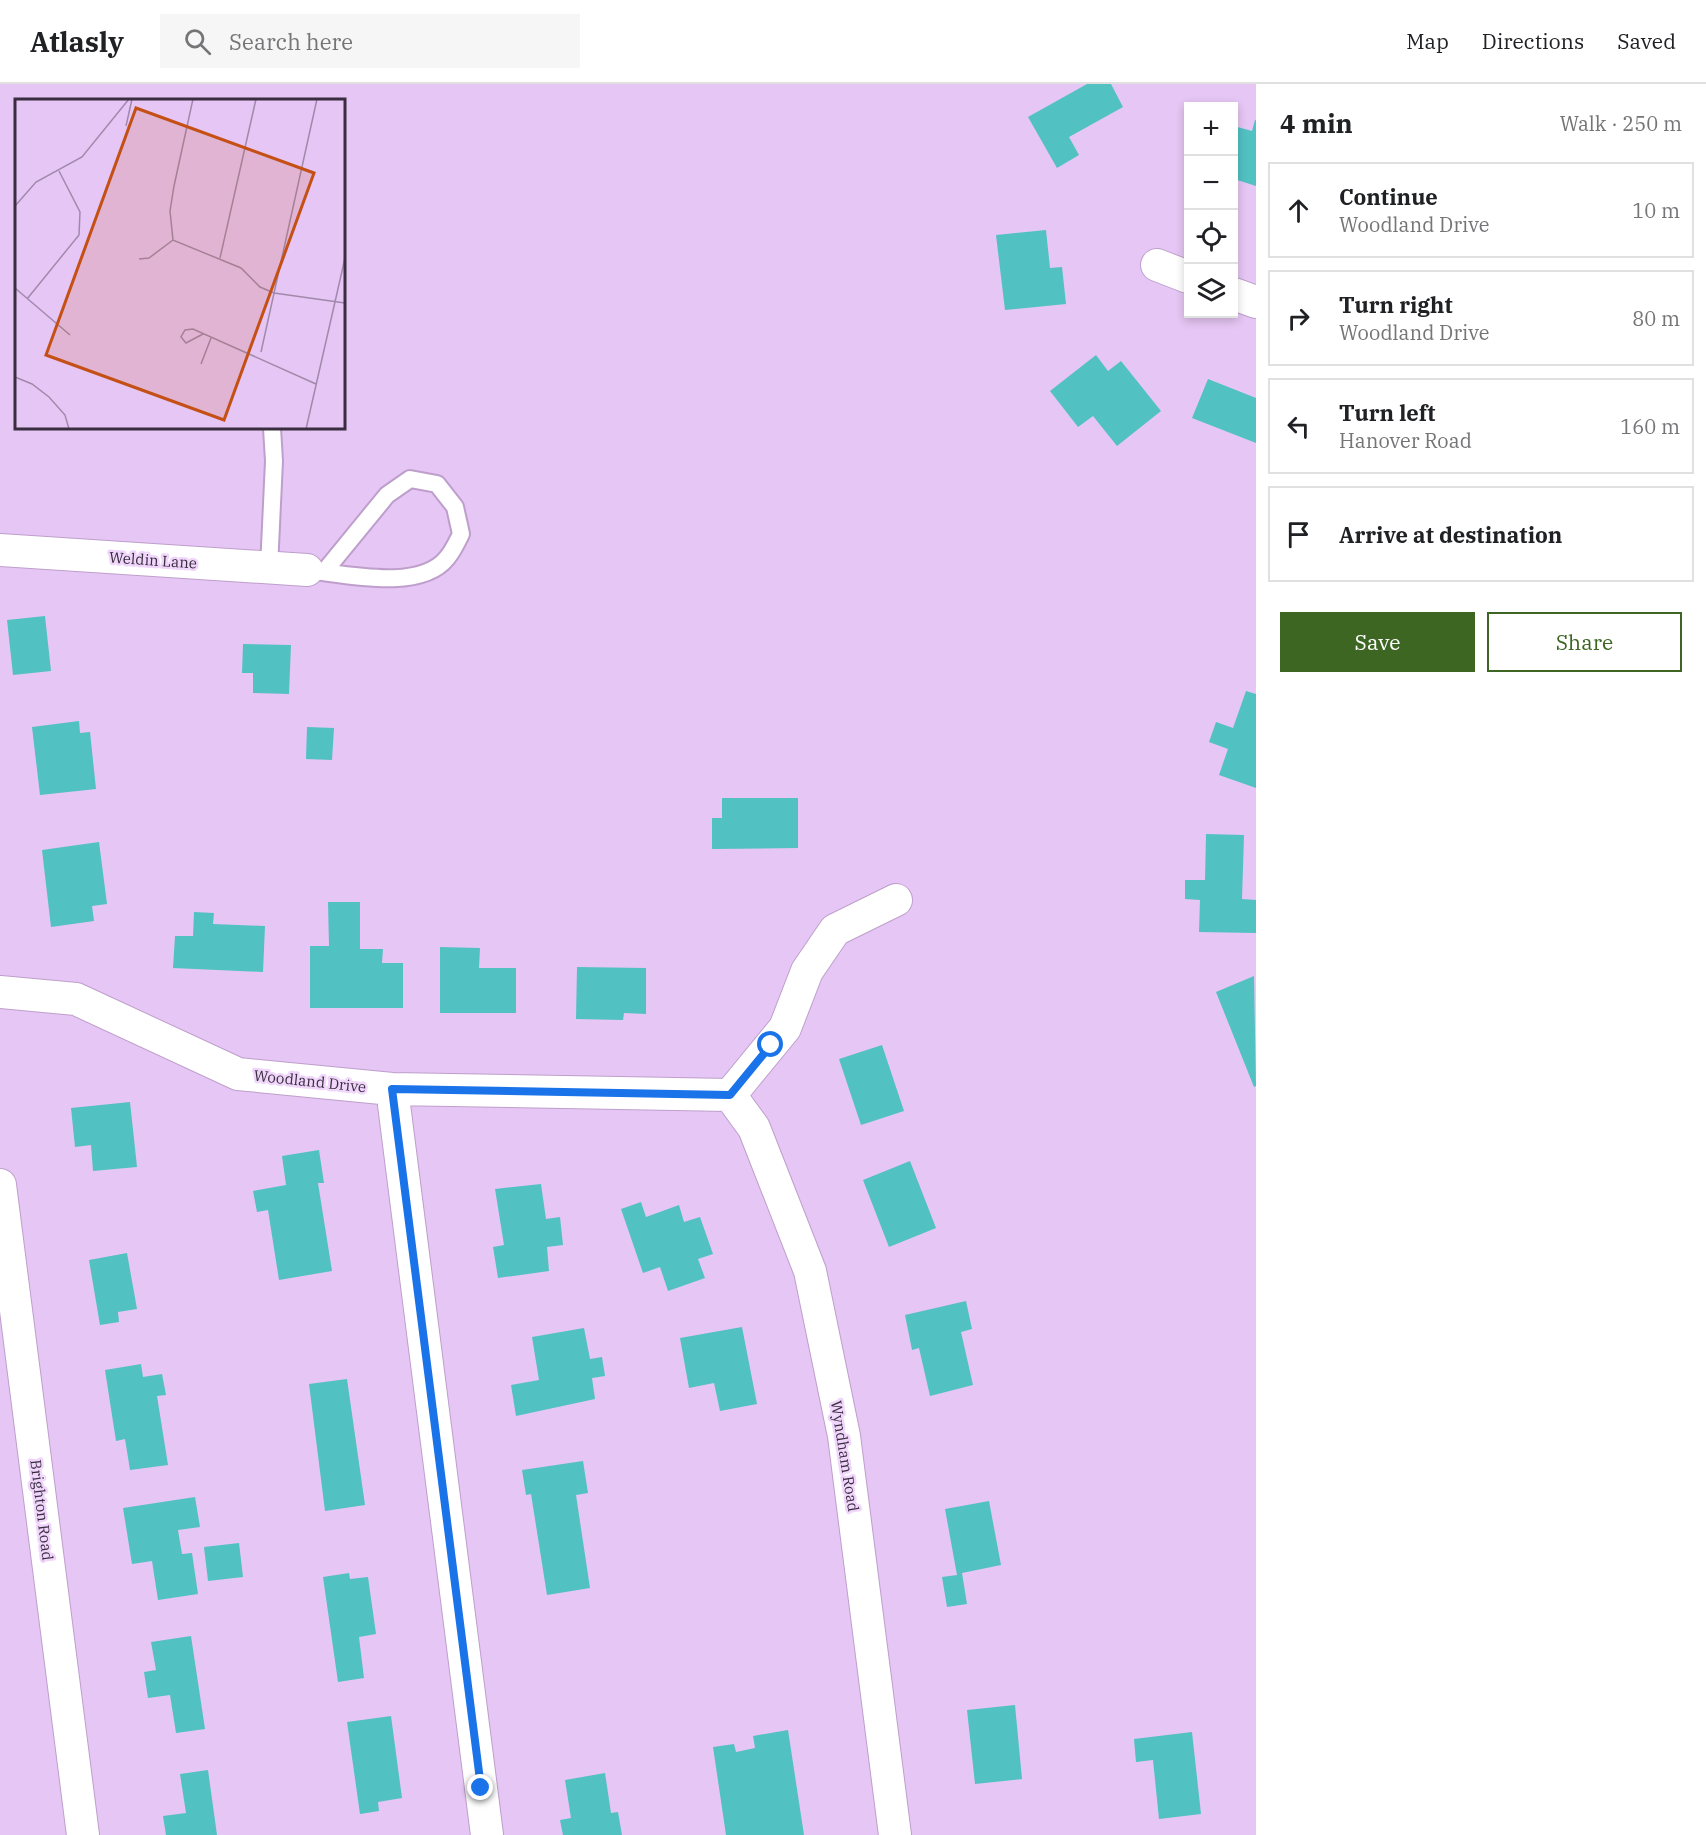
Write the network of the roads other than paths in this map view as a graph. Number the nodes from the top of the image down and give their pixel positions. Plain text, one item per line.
1 (1156, 266) dead end
2 (1184, 276) edge
3 (1238, 296) edge
4 (1256, 302) edge
5 (272, 429) edge
6 (0, 550) edge
7 (269, 568) junction
8 (315, 571) junction
9 (896, 900) dead end
10 (0, 992) edge
11 (392, 1089) junction
12 (730, 1095) junction
13 (0, 1185) edge
14 (83, 1835) edge
15 (487, 1835) edge
16 (895, 1835) edge

1 - 2 street
3 - 4 street
5 - 7 lane
6 - 7 street, Weldin Lane
7 - 8 street, Weldin Lane
8 - 8 lane
9 - 12 street
10 - 11 street, Woodland Drive
11 - 12 street, Woodland Drive
11 - 15 street
12 - 16 street, Wyndham Road
13 - 14 street, Brighton Road

